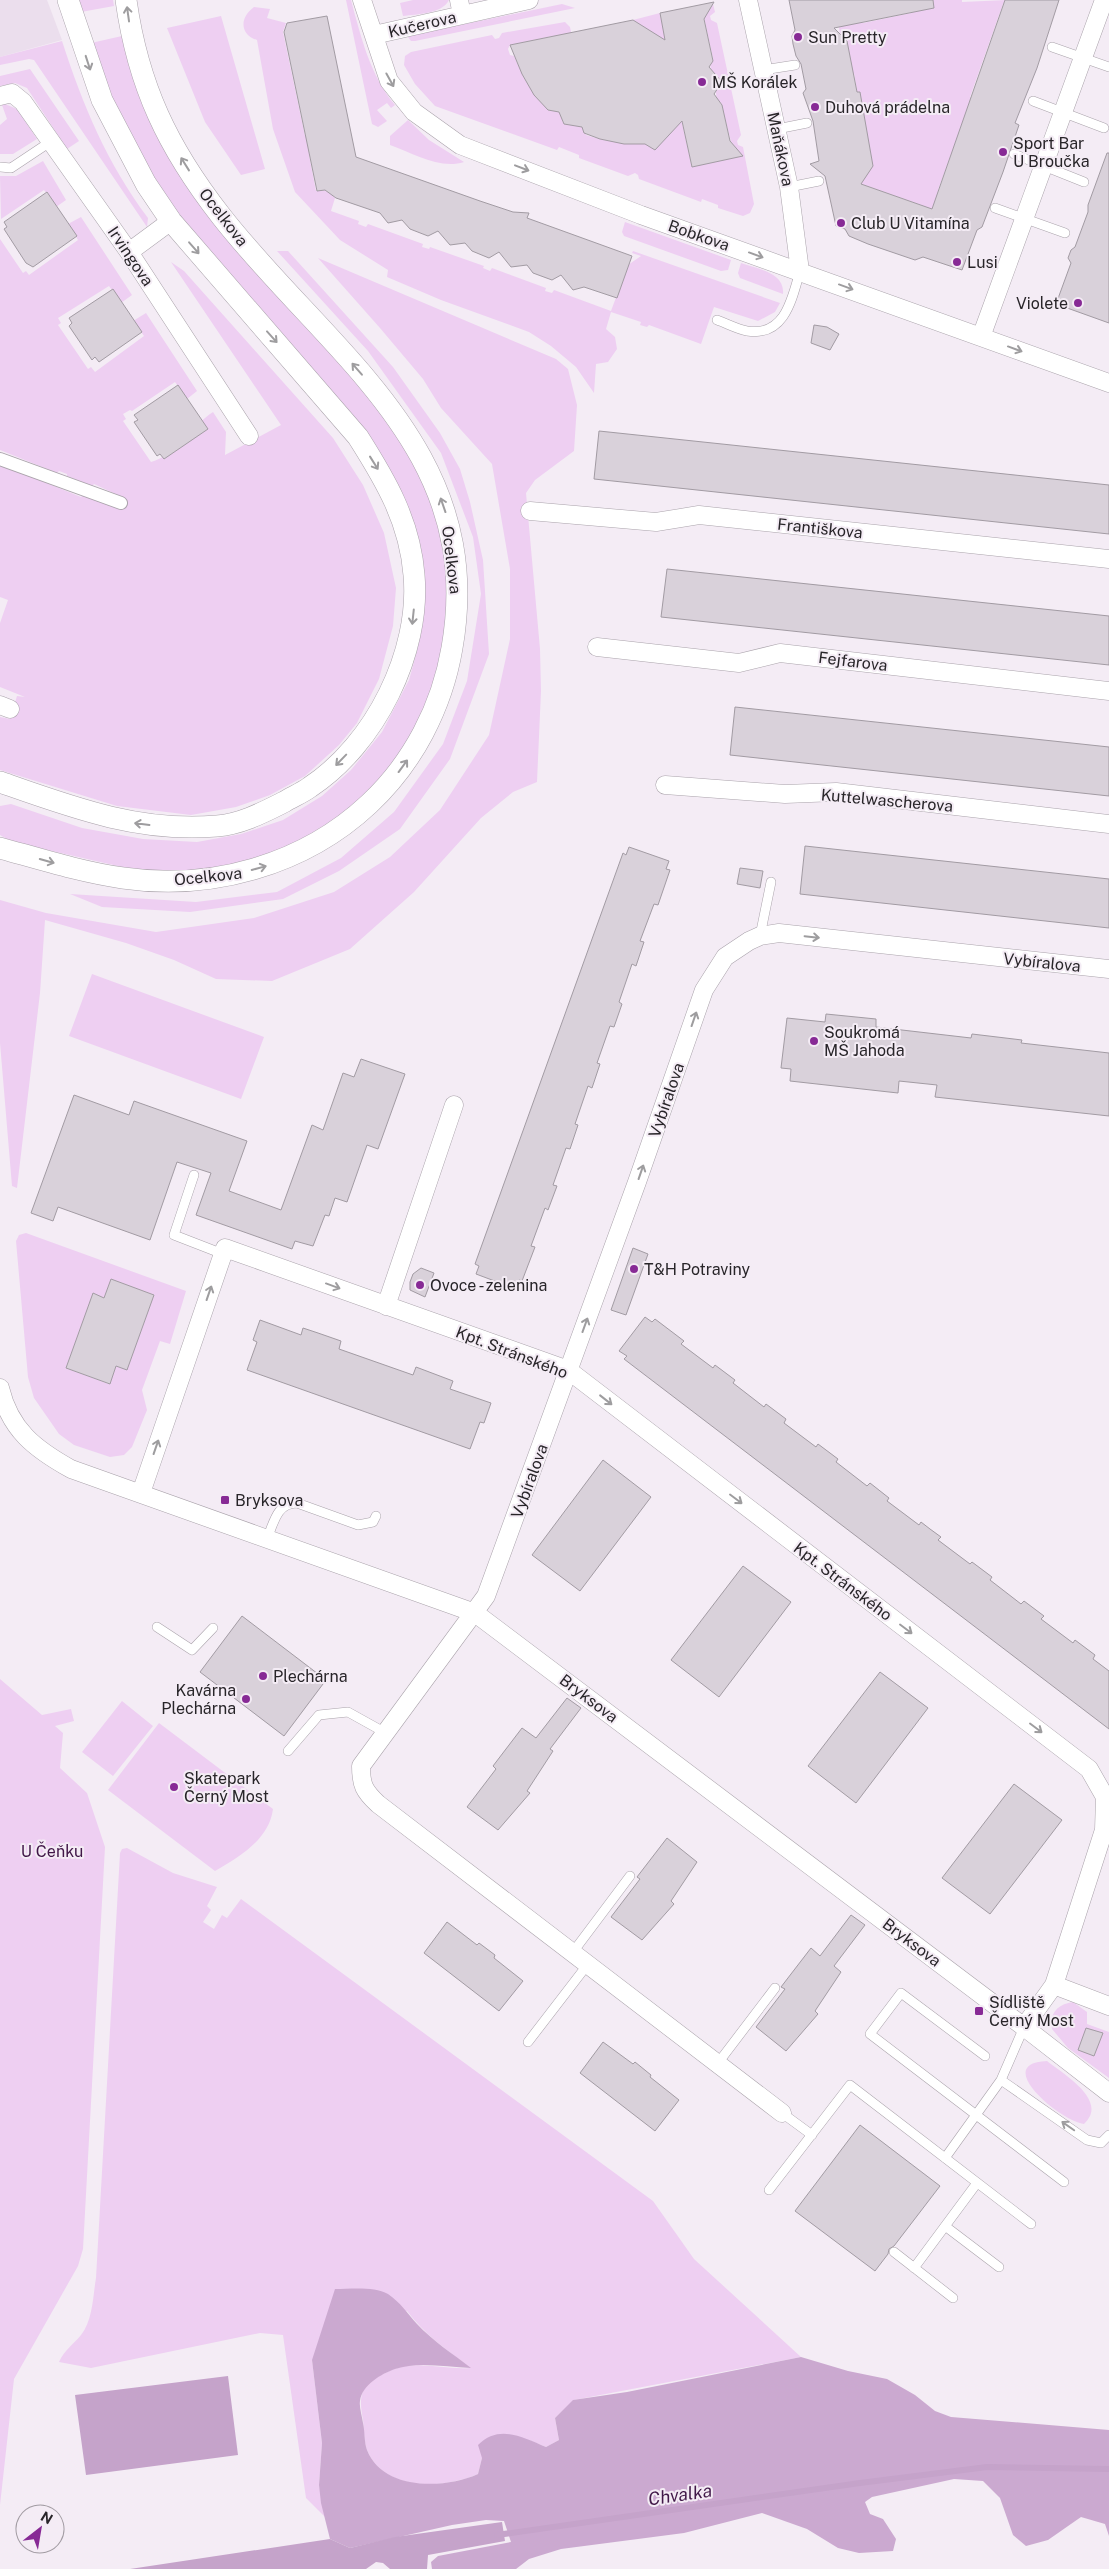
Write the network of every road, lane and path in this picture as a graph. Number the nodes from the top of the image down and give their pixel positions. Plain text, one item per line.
1 (68, 0) edge
2 (126, 0) edge
3 (362, 0) edge
4 (529, 0) edge
5 (748, 0) edge
6 (1104, 0) edge
7 (461, 7) edge
8 (374, 35) junction
9 (1052, 47) dead end
10 (1083, 58) junction
11 (795, 65) dead end
12 (1109, 67) edge
13 (763, 70) junction
14 (0, 96) edge
15 (1033, 101) dead end
16 (1063, 112) junction
17 (807, 123) dead end
18 (1104, 128) dead end
19 (777, 130) junction
20 (50, 142) junction
21 (1014, 154) dead end
22 (1043, 166) junction
23 (0, 167) edge
24 (819, 181) dead end
25 (1084, 182) dead end
26 (789, 187) junction
27 (995, 208) dead end
28 (1024, 219) junction
29 (171, 221) junction
30 (1065, 233) dead end
31 (129, 252) junction
32 (800, 271) junction
33 (717, 320) dead end
34 (981, 337) junction
35 (1109, 383) edge
36 (249, 436) dead end
37 (0, 458) edge
38 (121, 503) dead end
39 (530, 511) dead end
40 (1109, 559) edge
41 (597, 647) dead end
42 (1109, 691) edge
43 (0, 782) edge
44 (665, 784) dead end
45 (0, 795) edge
46 (46, 799) junction
47 (1109, 824) edge
48 (0, 848) edge
49 (771, 882) dead end
50 (760, 936) junction
51 (1109, 969) edge
52 (454, 1105) dead end
53 (194, 1175) dead end
54 (223, 1254) junction
55 (386, 1306) junction
56 (568, 1370) junction
57 (0, 1388) edge
58 (141, 1493) junction
59 (376, 1516) dead end
60 (267, 1539) junction
61 (475, 1613) junction
62 (157, 1627) dead end
63 (213, 1628) dead end
64 (384, 1732) junction
65 (288, 1752) dead end
66 (630, 1876) dead end
67 (573, 1952) junction
68 (588, 1964) junction
69 (1054, 1986) junction
70 (775, 1988) dead end
71 (1109, 2006) edge
72 (1024, 2027) junction
73 (528, 2042) dead end
74 (985, 2056) dead end
75 (718, 2063) junction
76 (1001, 2080) junction
77 (1109, 2093) edge
78 (782, 2113) joint
79 (976, 2115) junction
80 (812, 2135) junction
81 (1109, 2135) edge
82 (945, 2158) junction
83 (1064, 2182) dead end
84 (977, 2183) junction
85 (769, 2190) dead end
86 (1031, 2224) dead end
87 (946, 2226) junction
88 (894, 2252) dead end
89 (999, 2267) dead end
90 (914, 2268) junction
91 (953, 2298) dead end

1 -> 29 street
48 -> 2 street, Ocelkova
3 - 8 street, Bobkova
4 - 7 street, Kučerova
5 - 13 street, Maňákova
6 - 10 street
7 - 8 street, Kučerova
8 -> 32 street, Bobkova
9 - 10 lane
10 - 12 lane
10 - 16 street
11 - 13 lane
13 - 19 street, Maňákova
14 - 20 street, Irvingova
15 - 16 lane
16 - 18 lane
16 - 22 street
17 - 19 lane
19 - 26 street, Maňákova
20 - 23 lane
20 - 31 street, Irvingova
21 - 22 lane
22 - 25 lane
22 - 28 street
24 - 26 lane
26 - 32 street, Maňákova
27 - 28 lane
28 - 30 lane
28 - 34 street
29 - 31 street
29 -> 46 street
31 - 36 street, Irvingova
32 - 33 lane
32 -> 34 street, Bobkova
34 -> 35 street, Bobkova
37 - 38 street
39 - 40 street, Františkova
41 - 42 street, Fejfarova
43 - 46 street
44 - 47 street, Kuttelwascherova
45 - 46 street
49 - 50 lane
50 -> 51 street, Vybíralova
56 -> 50 street, Vybíralova
52 - 55 street
53 - 54 lane
54 -> 55 street, Kpt. Stránského
58 -> 54 street
55 - 56 street, Kpt. Stránského
56 - 61 street, Vybíralova
56 -> 69 street, Kpt. Stránského
57 - 58 street, Bryksova
58 - 60 street, Bryksova
59 - 60 lane
60 - 61 street, Bryksova
61 - 64 street, Vybíralova
61 - 72 street, Bryksova
62 - 63 lane
64 - 65 lane
64 - 67 street, Vybíralova
66 - 67 lane
67 - 68 street, Vybíralova
68 - 73 lane
68 - 75 street, Vybíralova
69 - 71 street
69 - 72 street, Kpt. Stránského
70 - 75 lane
72 - 76 lane
72 - 77 street, Bryksova
74 - 79 lane
75 - 78 street, Vybíralova
76 - 79 lane
81 -> 76 lane
78 - 80 lane
79 - 82 lane
79 - 83 lane
80 - 82 lane
80 - 85 lane
82 - 84 lane
84 - 86 lane
84 - 87 lane
87 - 89 lane
87 - 90 lane
88 - 90 lane
90 - 91 lane

